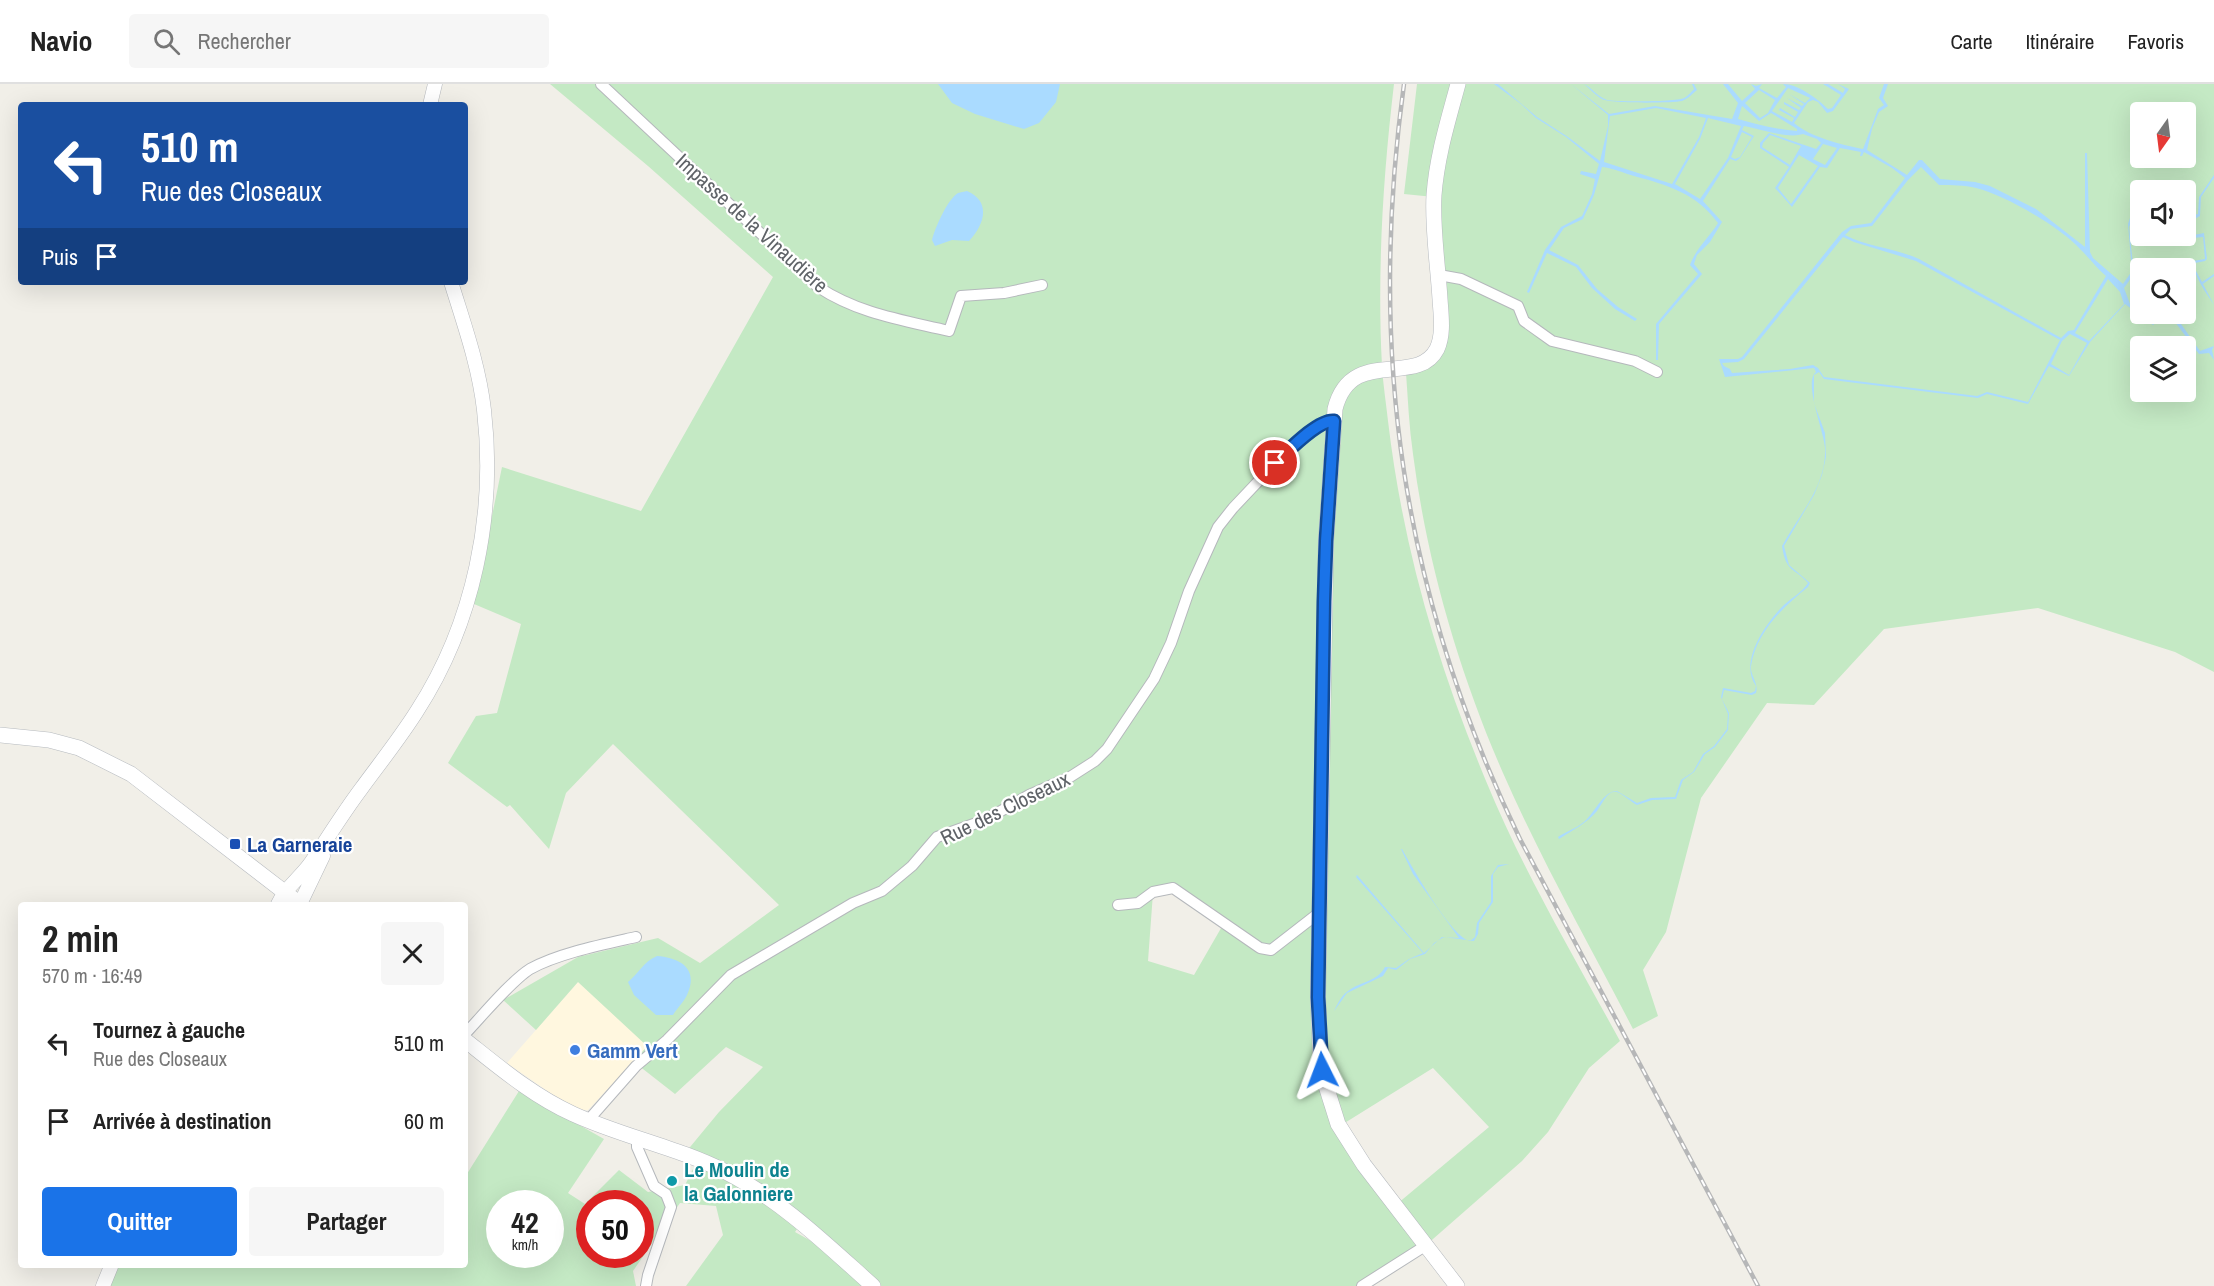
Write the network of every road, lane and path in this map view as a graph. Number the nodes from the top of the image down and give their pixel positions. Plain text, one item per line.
1 (435, 84) edge
2 (601, 84) edge
3 (1458, 84) edge
4 (431, 102) edge
5 (1439, 275) junction
6 (452, 285) edge
7 (1042, 285) dead end
8 (1658, 372) dead end
9 (1334, 421) junction
10 (0, 735) edge
11 (334, 830) junction
12 (280, 898) edge
13 (301, 902) edge
14 (1118, 905) dead end
15 (1320, 912) junction
16 (636, 937) dead end
17 (468, 1031) edge
18 (468, 1042) edge
19 (590, 1121) junction
20 (637, 1137) junction
21 (1425, 1245) junction
22 (110, 1268) edge
23 (103, 1286) edge
24 (646, 1286) edge
25 (873, 1286) edge
26 (1362, 1286) edge
27 (1457, 1286) edge

1 - 4 street
2 - 7 street, Impasse de la Vinaudière
3 - 5 main road
5 - 8 street
5 - 9 main road
6 - 11 street
9 - 15 main road
9 - 19 street, Rue des Closeaux
10 - 12 main road
11 - 12 street
11 - 13 street
14 - 15 street
15 - 21 main road
16 - 17 street
18 - 19 main road
19 - 20 main road
20 - 24 street
20 - 25 main road
21 - 26 street
21 - 27 main road
22 - 23 street

